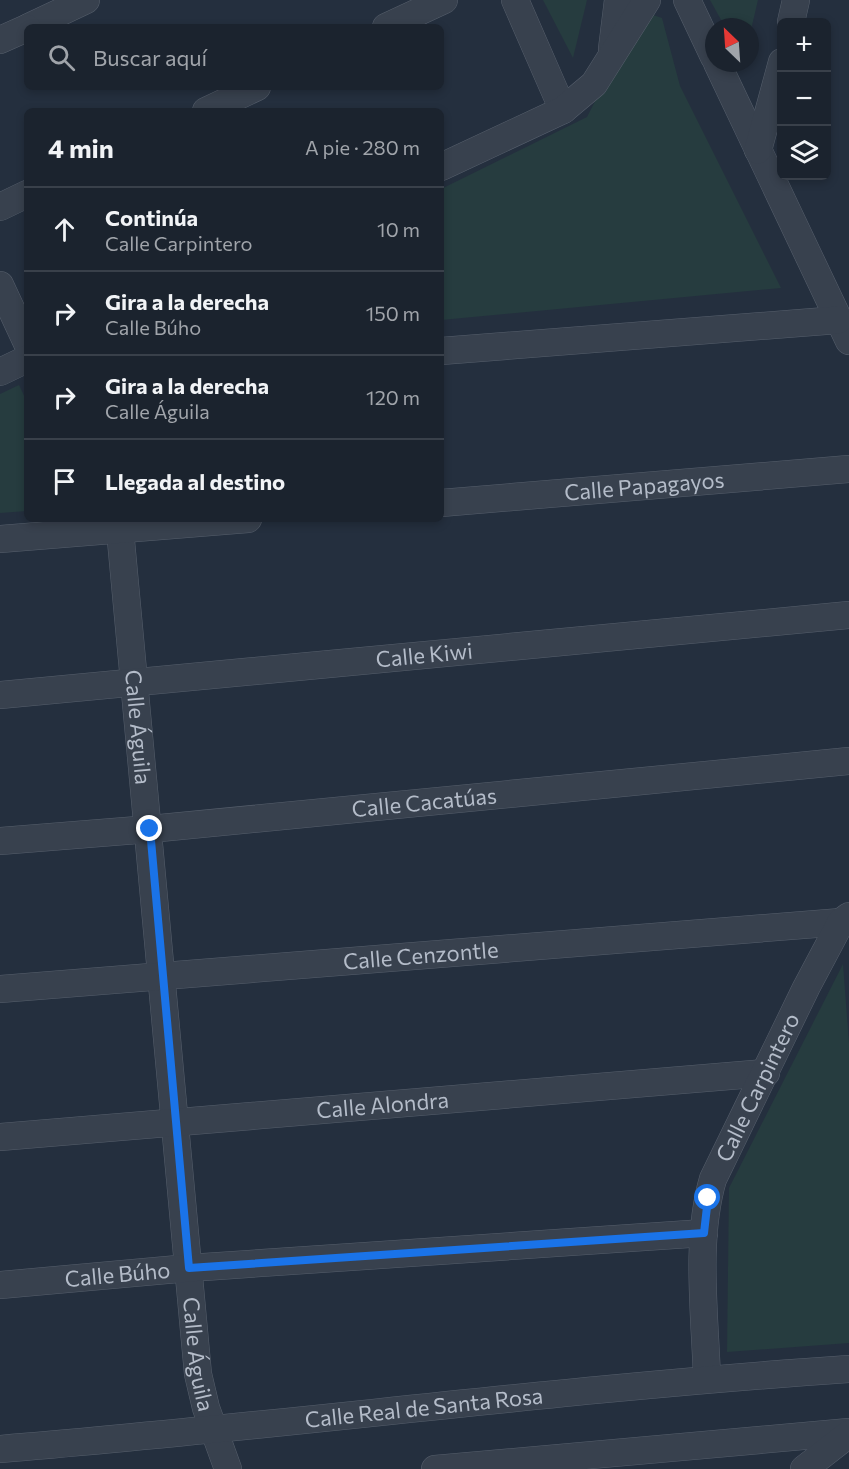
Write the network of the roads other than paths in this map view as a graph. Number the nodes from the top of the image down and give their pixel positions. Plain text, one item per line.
1 (86, 0) edge
2 (444, 0) edge
3 (515, 0) edge
4 (618, 0) edge
5 (647, 0) edge
6 (687, 0) edge
7 (796, 0) edge
8 (792, 18) edge
9 (34, 24) edge
10 (392, 24) edge
11 (24, 29) edge
12 (705, 38) edge
13 (0, 40) edge
14 (611, 54) junction
15 (721, 72) edge
16 (779, 72) edge
17 (251, 90) edge
18 (212, 108) edge
19 (563, 110) junction
20 (758, 150) junction
21 (444, 166) edge
22 (24, 195) edge
23 (0, 207) edge
24 (0, 285) edge
25 (844, 330) edge
26 (24, 337) edge
27 (444, 351) edge
28 (24, 360) edge
29 (0, 372) edge
30 (849, 469) edge
31 (444, 503) edge
32 (169, 522) edge
33 (117, 524) edge
34 (0, 539) edge
35 (849, 615) edge
36 (136, 682) junction
37 (0, 695) edge
38 (849, 761) edge
39 (150, 829) junction
40 (0, 841) edge
41 (845, 919) edge
42 (161, 975) junction
43 (0, 989) edge
44 (766, 1073) junction
45 (176, 1121) junction
46 (0, 1137) edge
47 (704, 1233) junction
48 (189, 1268) junction
49 (0, 1286) edge
50 (849, 1369) edge
51 (706, 1379) junction
52 (213, 1431) junction
53 (849, 1433) edge
54 (0, 1449) edge
55 (228, 1469) edge
56 (435, 1469) edge
57 (804, 1469) edge

1 - 9 street
2 - 10 street
3 - 19 street
4 - 14 street
5 - 14 street
6 - 12 street
7 - 8 street
11 - 13 street
14 - 19 street
15 - 20 street
16 - 20 street
17 - 18 street
19 - 21 street
20 - 25 street
22 - 23 street
24 - 26 street
25 - 27 street
28 - 29 street
30 - 31 street, Calle Papagayos
32 - 33 street
33 - 34 street
33 - 36 street, Calle Águila
35 - 36 street, Calle Kiwi
36 - 37 street, Calle Kiwi
36 - 39 street, Calle Águila
38 - 39 street, Calle Cacatúas
39 - 40 street, Calle Cacatúas
39 - 42 street, Calle Águila
41 - 42 street, Calle Cenzontle
41 - 44 street, Calle Carpintero
42 - 43 street, Calle Cenzontle
42 - 45 street, Calle Águila
44 - 45 street, Calle Alondra
44 - 47 street, Calle Carpintero
45 - 46 street, Calle Alondra
45 - 48 street, Calle Águila
47 - 48 street, Calle Búho
47 - 51 street, Calle Carpintero
48 - 49 street, Calle Búho
48 - 52 street, Calle Águila
50 - 51 street, Calle Real de Santa Rosa
51 - 52 street, Calle Real de Santa Rosa
52 - 54 street, Calle Real de Santa Rosa
52 - 55 street, Calle Águila
53 - 56 street
53 - 57 street

